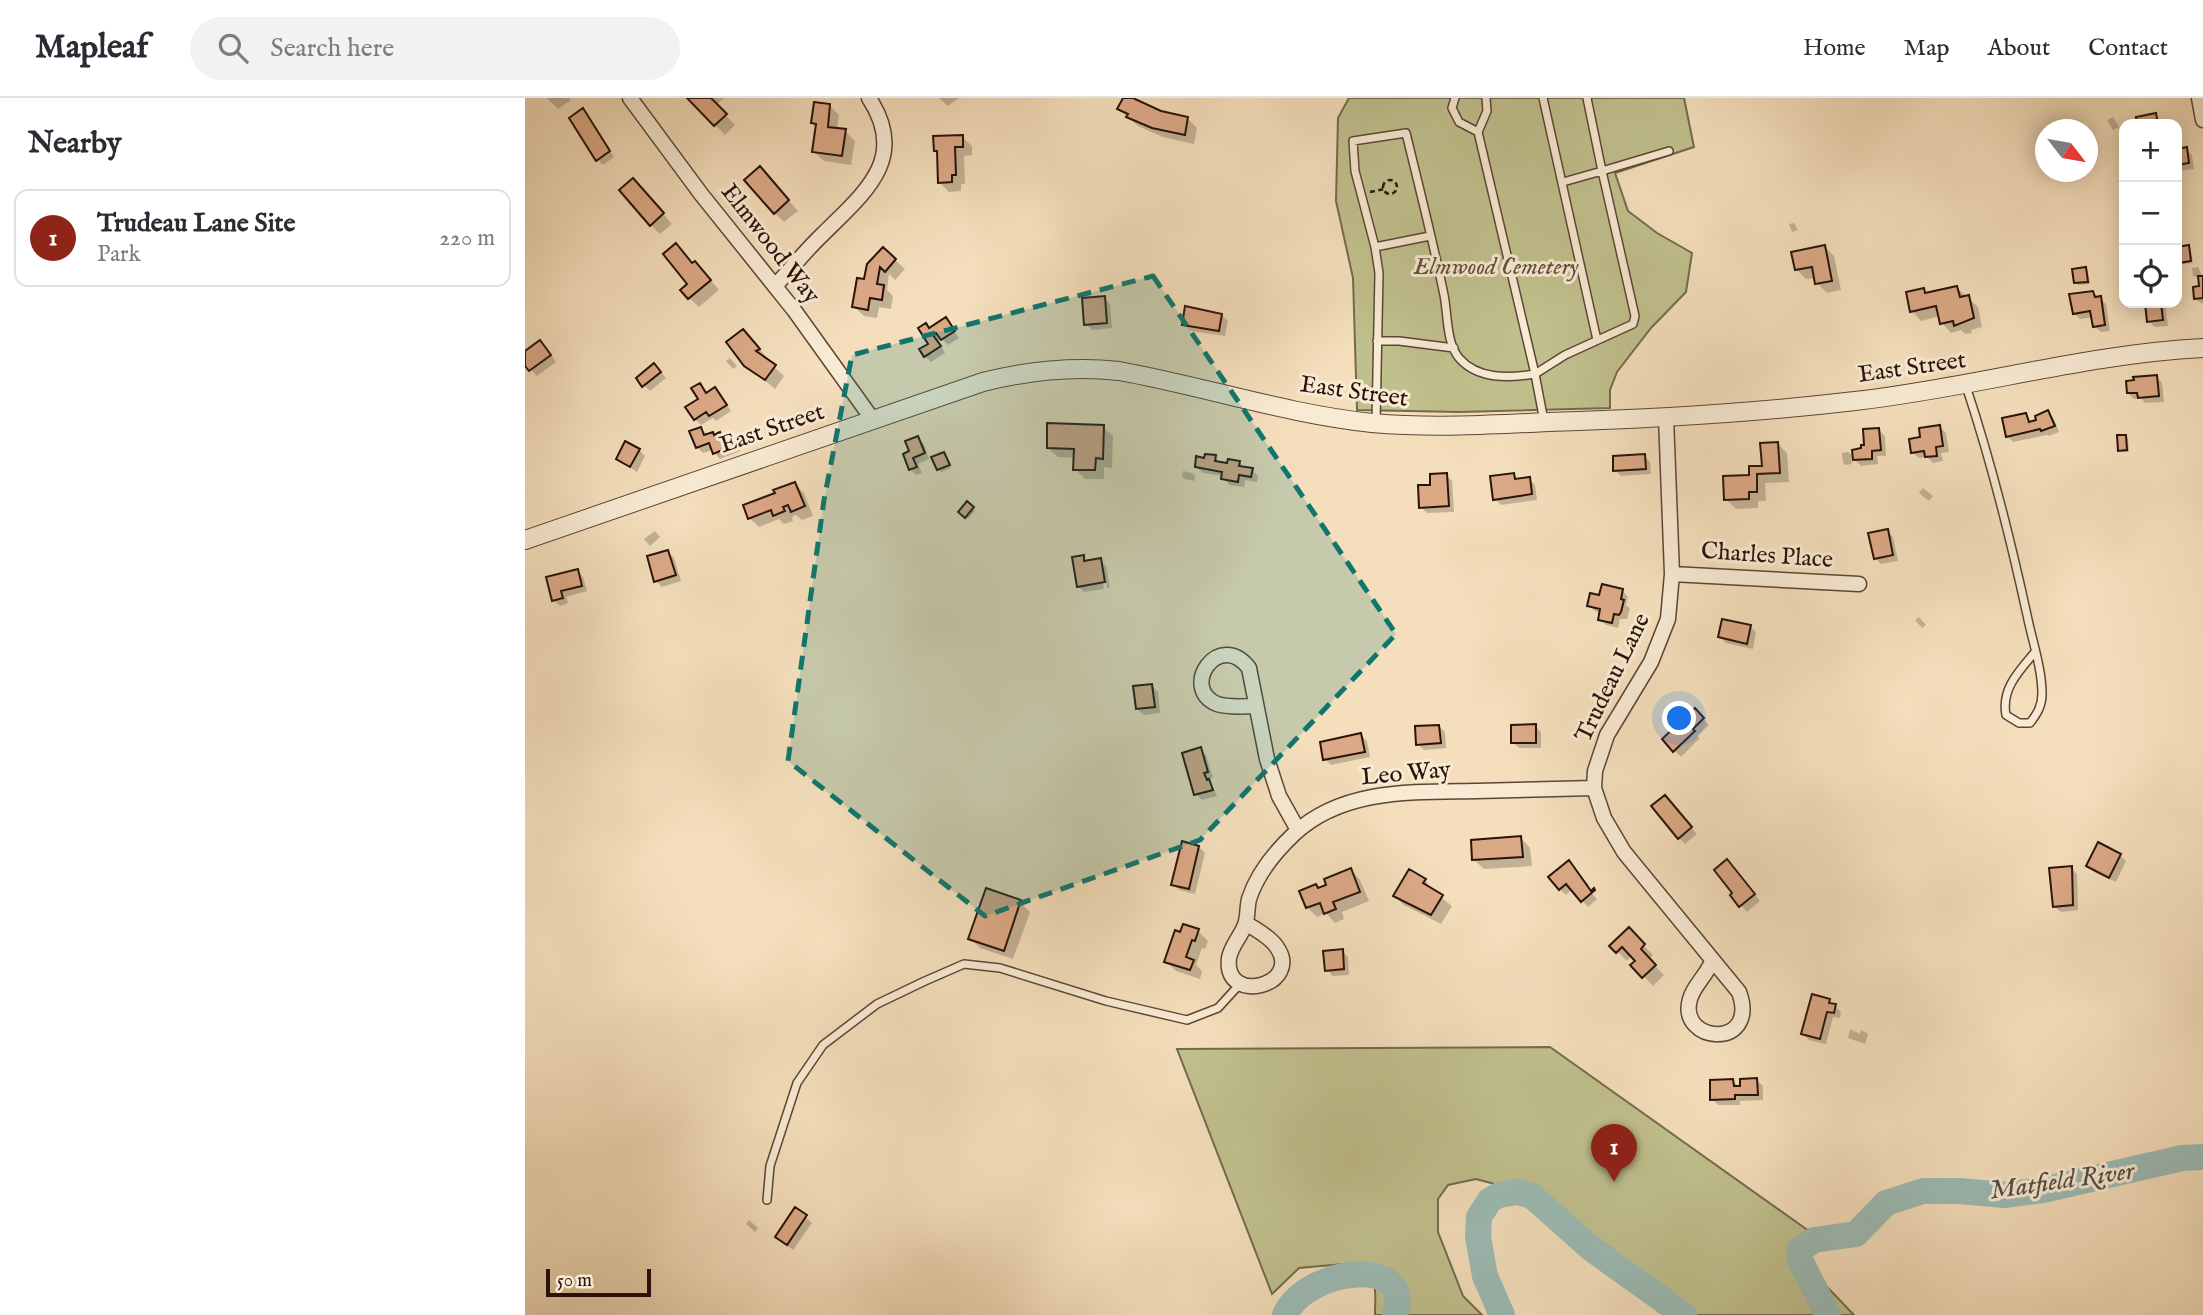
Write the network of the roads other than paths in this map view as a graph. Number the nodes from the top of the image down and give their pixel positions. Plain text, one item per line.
1 (630, 98) edge
2 (869, 98) edge
3 (1455, 98) edge
4 (1486, 98) edge
5 (1542, 98) edge
6 (1587, 98) edge
7 (2199, 98) edge
8 (2203, 120) edge
9 (1478, 132) junction
10 (1669, 150) dead end
11 (1602, 171) junction
12 (1563, 183) junction
13 (1430, 236) junction
14 (1375, 247) junction
15 (775, 286) junction
16 (1597, 340) junction
17 (1377, 341) junction
18 (1454, 348) junction
19 (2203, 348) edge
20 (1535, 374) junction
21 (1966, 385) junction
22 (1666, 417) junction
23 (873, 420) junction
24 (1376, 423) junction
25 (1544, 423) junction
26 (525, 540) edge
27 (1672, 574) junction
28 (1859, 584) dead end
29 (2035, 652) junction
30 (1256, 706) dead end
31 (1594, 788) junction
32 (1298, 830) junction
33 (1246, 923) junction
34 (1712, 961) junction
35 (1241, 983) junction
36 (767, 1200) dead end

1 - 15 street, Elmwood Way
2 - 15 street
3 - 9 lane
4 - 9 lane
5 - 12 lane
6 - 11 lane
7 - 8 street
9 - 20 lane
10 - 11 lane
11 - 12 lane
11 - 16 lane
12 - 16 lane
13 - 14 lane
13 - 14 lane
13 - 18 lane
14 - 17 lane
15 - 23 street, Elmwood Way
16 - 20 lane
17 - 18 lane
17 - 24 lane
18 - 20 lane
19 - 21 street, East Street
20 - 25 lane
21 - 22 street, East Street
21 - 29 lane
22 - 25 street, East Street
22 - 27 street, Trudeau Lane
23 - 24 street, East Street
23 - 26 street, East Street
24 - 25 street, East Street
27 - 28 street, Charles Place
27 - 31 street, Trudeau Lane
29 - 29 lane
30 - 32 street
31 - 32 street, Leo Way
31 - 34 street
32 - 33 street, Leo Way
33 - 35 street, Leo Way
33 - 35 street
34 - 34 street
35 - 36 lane

